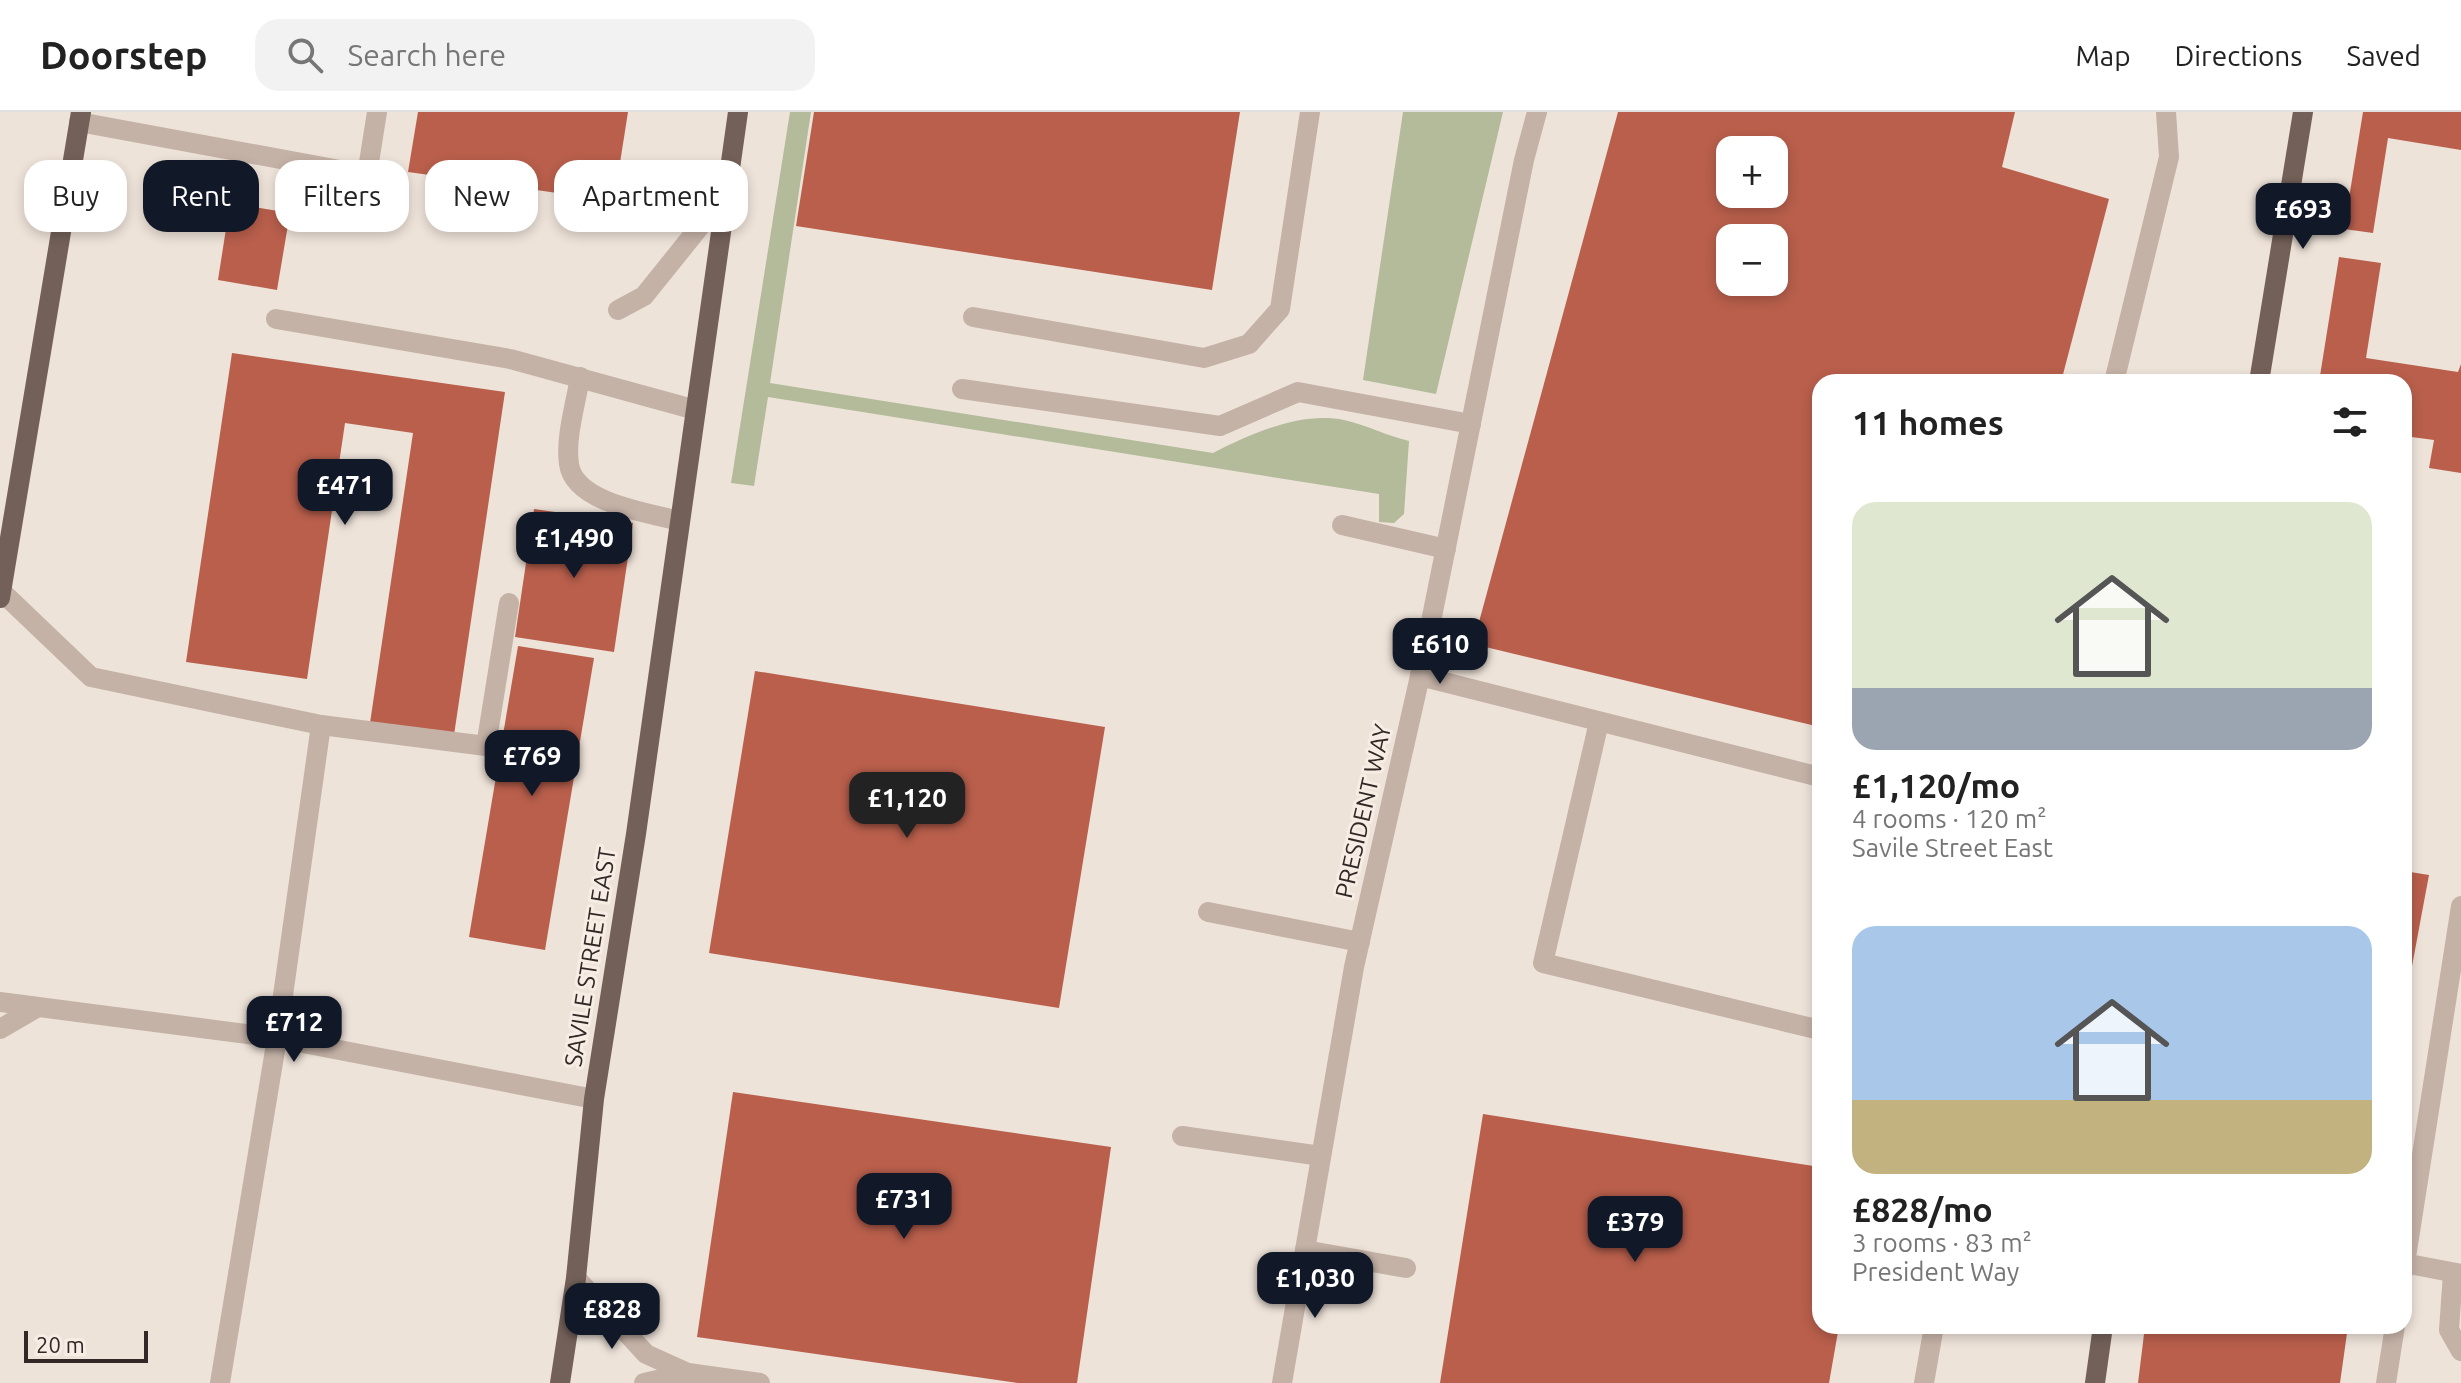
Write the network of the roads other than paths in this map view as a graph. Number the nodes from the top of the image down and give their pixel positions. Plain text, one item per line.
1 (377, 112) edge
2 (738, 112) edge
3 (1310, 112) edge
4 (1537, 112) edge
5 (2166, 112) edge
6 (2303, 112) edge
7 (80, 117) edge
8 (731, 160) edge
9 (695, 232) edge
10 (721, 232) edge
11 (618, 310) dead end
12 (973, 317) dead end
13 (276, 319) dead end
14 (2116, 374) edge
15 (2260, 374) edge
16 (580, 377) junction
17 (962, 389) dead end
18 (696, 410) junction
19 (1471, 424) junction
20 (680, 521) junction
21 (1342, 525) dead end
22 (1446, 549) junction
23 (1, 595) edge
24 (509, 603) dead end
25 (1420, 676) junction
26 (1599, 722) junction
27 (321, 725) junction
28 (1812, 775) edge
29 (2461, 906) edge
30 (1208, 912) dead end
31 (1360, 942) junction
32 (0, 1002) edge
33 (36, 1008) junction
34 (1812, 1028) edge
35 (0, 1029) edge
36 (277, 1038) junction
37 (594, 1099) junction
38 (1182, 1136) dead end
39 (1321, 1156) junction
40 (2412, 1213) edge
41 (1305, 1250) junction
42 (2412, 1265) edge
43 (1406, 1268) dead end
44 (2457, 1273) edge
45 (576, 1278) junction
46 (1933, 1334) edge
47 (2102, 1334) edge
48 (2394, 1334) edge
49 (2461, 1351) edge
50 (688, 1373) junction
51 (220, 1383) edge
52 (560, 1383) edge
53 (644, 1383) edge
54 (760, 1383) edge
55 (1282, 1383) edge
56 (1924, 1383) edge
57 (2095, 1383) edge
58 (2386, 1383) edge

1 - 7 street
2 - 8 main road, SAVILE STREET EAST
3 - 12 street
4 - 19 street, PRESIDENT WAY
5 - 14 street
6 - 15 main road
7 - 23 main road
9 - 11 street
10 - 18 main road, SAVILE STREET EAST
13 - 16 street
16 - 18 street
16 - 20 street
17 - 19 street
18 - 20 main road, SAVILE STREET EAST
19 - 22 street, PRESIDENT WAY
20 - 37 main road, SAVILE STREET EAST
21 - 22 street
22 - 25 street, PRESIDENT WAY
23 - 27 street
24 - 27 street
25 - 26 street
25 - 31 street, PRESIDENT WAY
26 - 28 street
26 - 34 street
27 - 36 street
29 - 40 street
30 - 31 street
31 - 39 street, PRESIDENT WAY
32 - 33 street
33 - 35 street
33 - 36 street
36 - 37 street
36 - 51 street
37 - 45 main road, SAVILE STREET EAST
38 - 39 street
39 - 41 street, PRESIDENT WAY
41 - 43 street
41 - 55 street, PRESIDENT WAY
42 - 44 street
44 - 49 street
45 - 50 street
45 - 52 main road, SAVILE STREET EAST
46 - 56 street
47 - 57 main road
48 - 58 street
50 - 53 street
50 - 54 street

